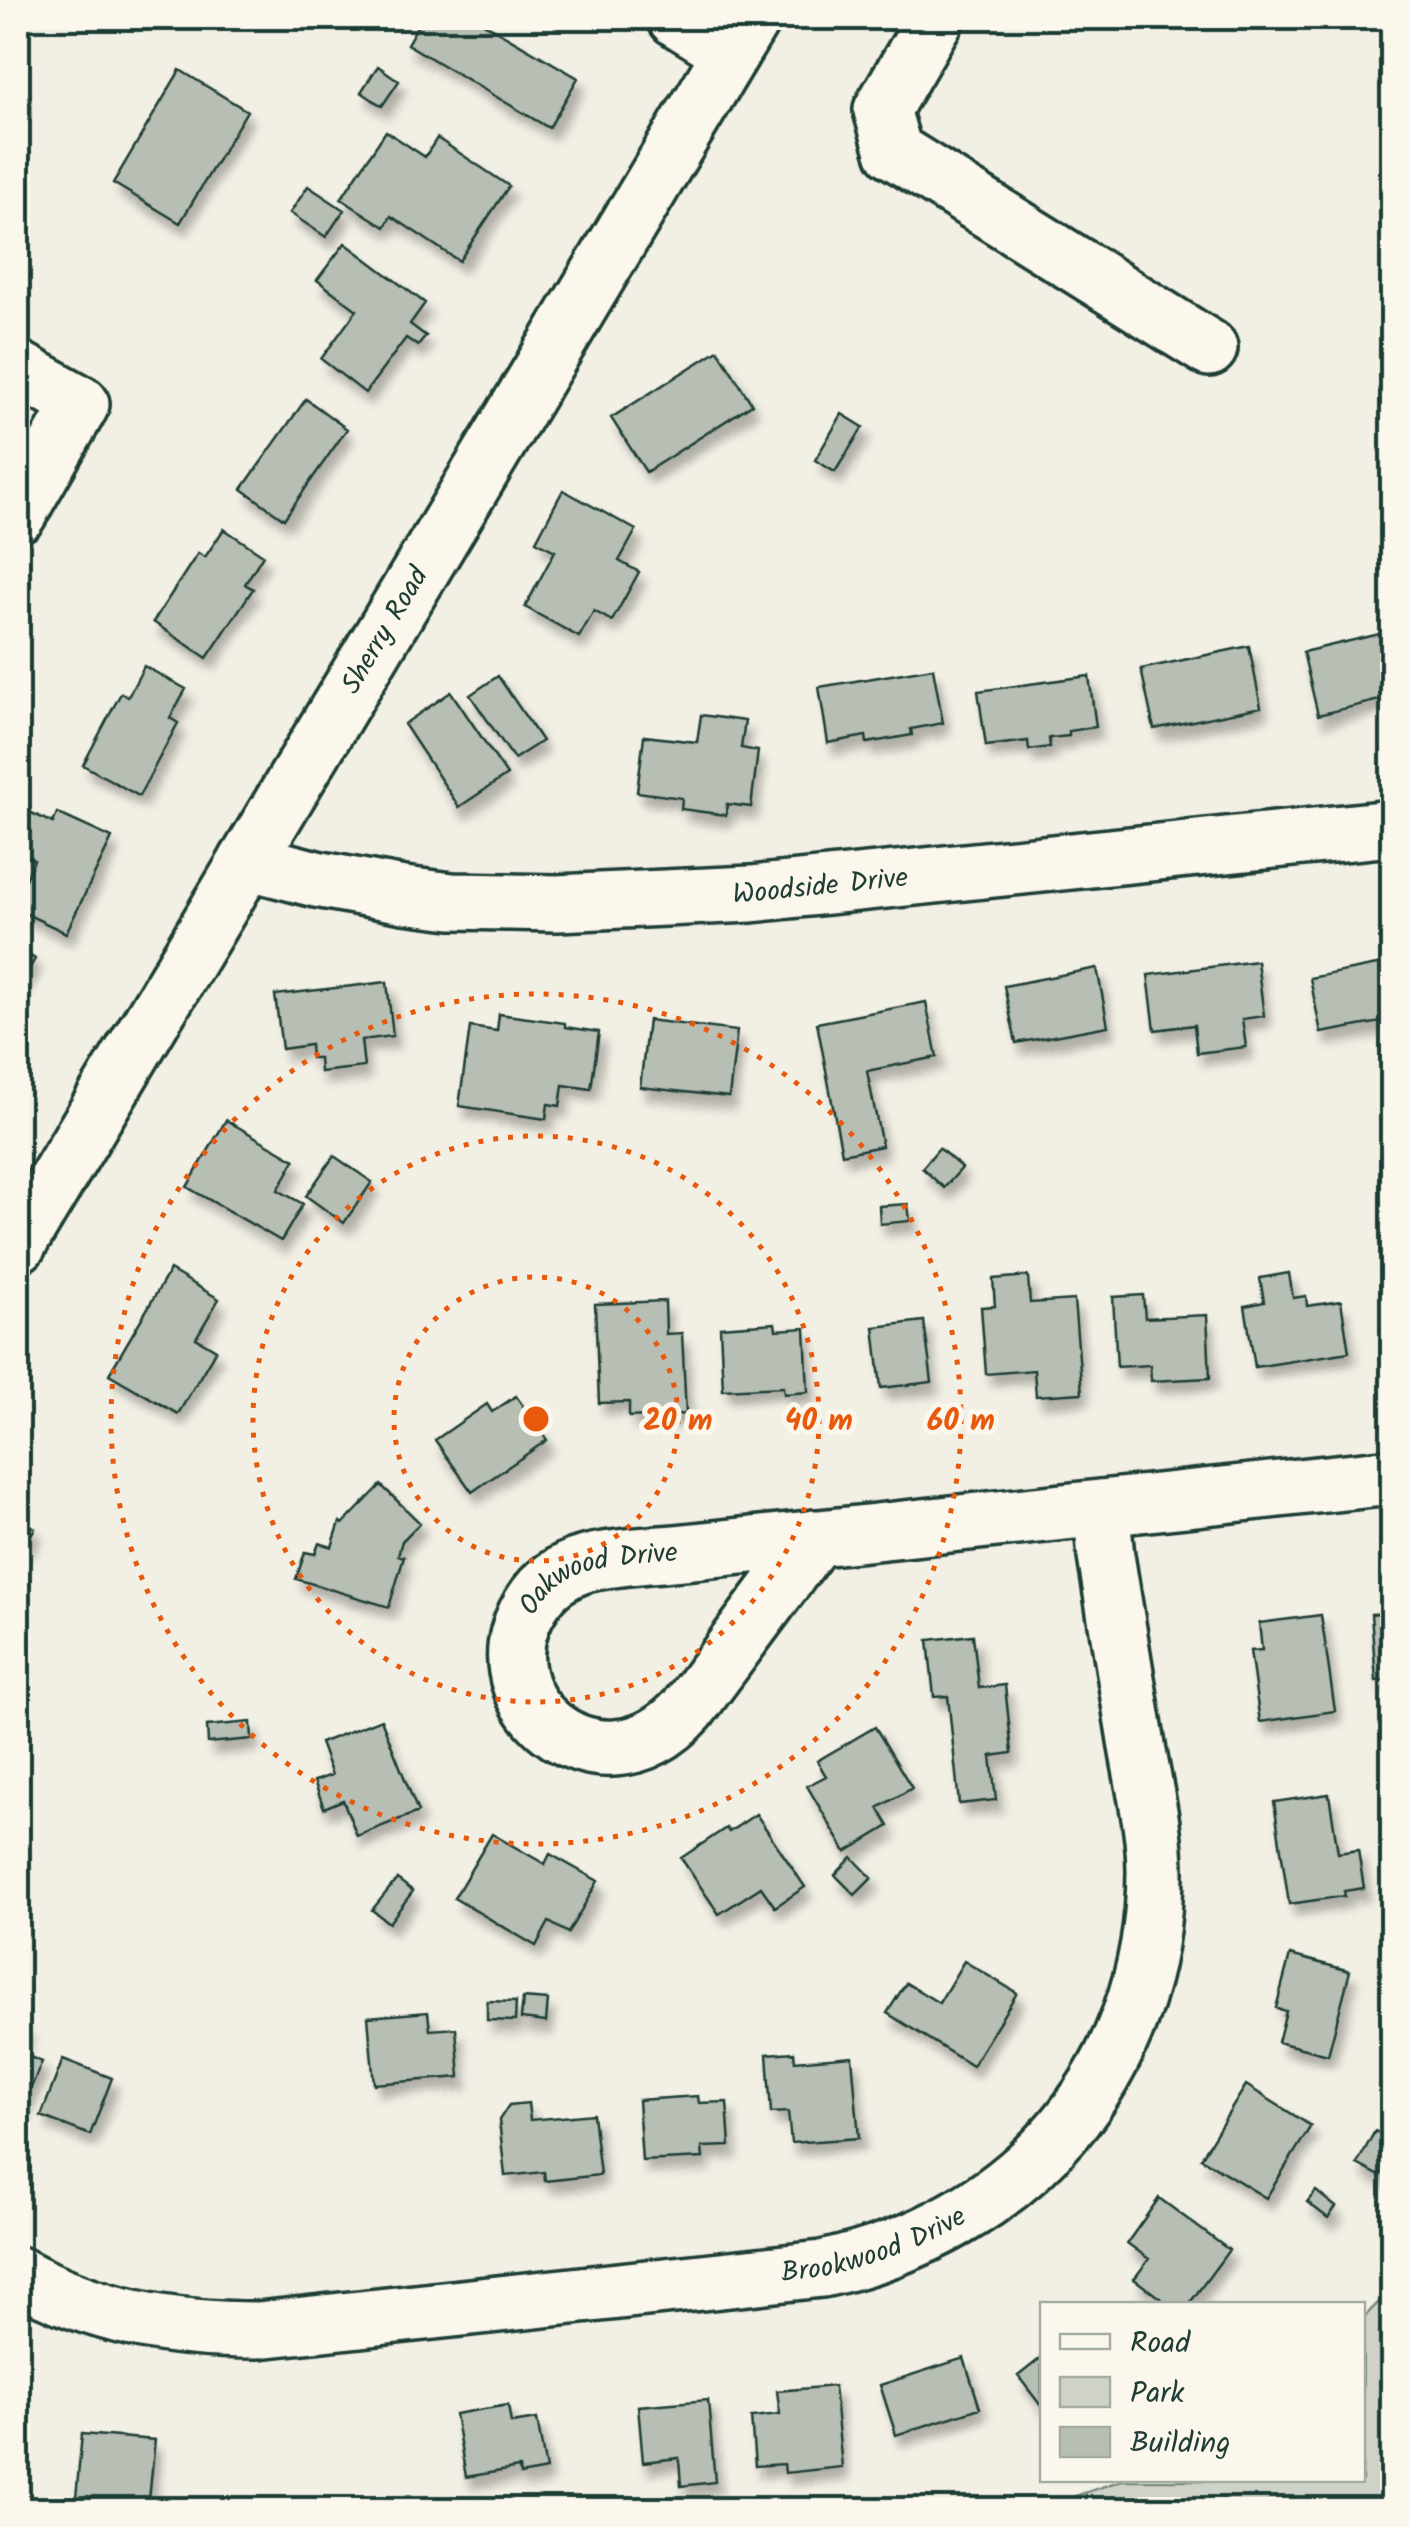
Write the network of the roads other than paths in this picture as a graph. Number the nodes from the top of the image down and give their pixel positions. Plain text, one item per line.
1 (676, 18) edge
2 (936, 18) edge
3 (742, 35) edge
4 (1209, 348) dead end
5 (18, 369) edge
6 (18, 514) edge
7 (1392, 828) edge
8 (247, 861) junction
9 (18, 1244) edge
10 (1392, 1477) edge
11 (1101, 1508) junction
12 (816, 1538) junction
13 (18, 2275) edge

1 - 3 street
2 - 4 street
3 - 8 street, Sherry Road
5 - 6 street
7 - 8 street, Woodside Drive
8 - 9 street, Sherry Road
10 - 11 street, Oakwood Drive
11 - 12 street, Oakwood Drive
11 - 13 street, Brookwood Drive
12 - 12 street, Oakwood Drive

